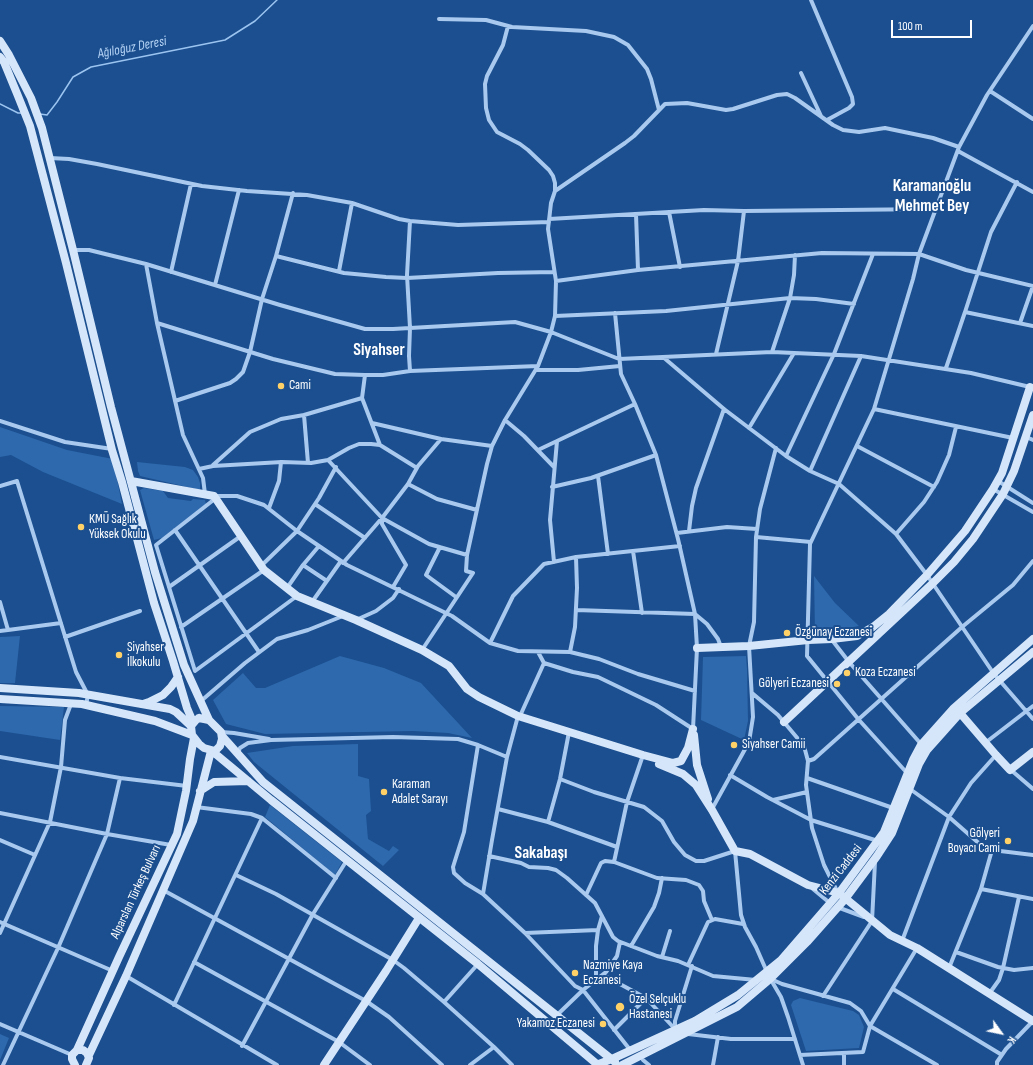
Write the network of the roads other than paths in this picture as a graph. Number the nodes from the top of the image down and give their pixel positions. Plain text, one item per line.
1 (811, 0) edge
2 (439, 19) dead end
3 (508, 26) junction
4 (1033, 26) edge
5 (0, 41) edge
6 (0, 57) edge
7 (801, 73) dead end
8 (990, 91) junction
9 (659, 110) junction
10 (822, 116) junction
11 (1033, 119) edge
12 (827, 120) junction
13 (958, 149) junction
14 (49, 158) junction
15 (1016, 182) junction
16 (191, 184) junction
17 (240, 190) junction
18 (555, 191) junction
19 (1033, 192) edge
20 (293, 194) junction
21 (352, 203) junction
22 (936, 209) junction
23 (744, 211) junction
24 (669, 212) junction
25 (636, 214) junction
26 (549, 220) junction
27 (410, 221) junction
28 (73, 250) junction
29 (795, 254) junction
30 (873, 254) junction
31 (919, 254) junction
32 (276, 256) junction
33 (738, 261) junction
34 (146, 264) junction
35 (680, 267) junction
36 (638, 270) junction
37 (339, 271) junction
38 (171, 272) junction
39 (554, 272) junction
40 (978, 273) junction
41 (408, 278) junction
42 (556, 281) junction
43 (215, 285) junction
44 (1033, 286) edge
45 (790, 298) junction
46 (262, 299) junction
47 (854, 304) junction
48 (727, 305) junction
49 (966, 312) junction
50 (615, 313) junction
51 (555, 316) junction
52 (157, 323) junction
53 (1020, 323) junction
54 (1033, 326) edge
55 (410, 328) junction
56 (551, 332) junction
57 (250, 352) junction
58 (772, 352) junction
59 (794, 353) junction
60 (716, 354) junction
61 (834, 354) junction
62 (861, 356) junction
63 (663, 357) junction
64 (619, 359) junction
65 (888, 360) junction
66 (620, 366) junction
67 (537, 368) junction
68 (946, 368) junction
69 (410, 371) junction
70 (365, 376) junction
71 (1032, 387) edge
72 (362, 398) junction
73 (175, 401) junction
74 (635, 404) junction
75 (874, 408) junction
76 (724, 409) junction
77 (1033, 415) edge
78 (304, 416) junction
79 (504, 420) junction
80 (0, 421) edge
81 (372, 424) junction
82 (956, 427) junction
83 (749, 428) junction
84 (1013, 438) junction
85 (1029, 438) edge
86 (441, 439) junction
87 (557, 441) junction
88 (380, 445) junction
89 (492, 446) junction
90 (857, 446) junction
91 (776, 448) junction
92 (112, 450) junction
93 (538, 450) junction
94 (656, 455) junction
95 (786, 456) junction
96 (328, 460) junction
97 (280, 462) junction
98 (308, 463) junction
99 (213, 466) junction
100 (336, 467) junction
101 (554, 467) junction
102 (417, 468) junction
103 (199, 469) junction
104 (810, 471) junction
105 (598, 476) junction
106 (131, 481) junction
107 (998, 481) junction
108 (408, 484) junction
109 (839, 484) junction
110 (0, 486) edge
111 (552, 487) junction
112 (934, 487) junction
113 (993, 489) junction
114 (1005, 491) junction
115 (205, 494) junction
116 (215, 497) junction
117 (1033, 503) edge
118 (315, 504) junction
119 (269, 508) junction
120 (477, 510) junction
121 (1033, 512) edge
122 (382, 518) junction
123 (757, 529) junction
124 (175, 530) junction
125 (297, 531) junction
126 (689, 531) junction
127 (677, 533) junction
128 (896, 534) junction
129 (241, 536) junction
130 (756, 537) junction
131 (365, 538) junction
132 (811, 542) junction
133 (319, 546) junction
134 (680, 546) junction
135 (440, 547) junction
136 (633, 551) junction
137 (608, 554) junction
138 (467, 555) junction
139 (576, 557) junction
140 (1033, 561) edge
141 (342, 562) junction
142 (554, 562) junction
143 (303, 565) junction
144 (200, 566) junction
145 (262, 568) junction
146 (927, 575) junction
147 (327, 581) junction
148 (932, 584) junction
149 (169, 587) junction
150 (393, 587) junction
151 (288, 588) junction
152 (399, 590) junction
153 (297, 596) junction
154 (456, 597) junction
155 (222, 598) junction
156 (0, 602) edge
157 (312, 602) junction
158 (576, 610) junction
159 (140, 611) dead end
160 (446, 613) junction
161 (642, 613) junction
162 (695, 614) junction
163 (346, 616) junction
164 (356, 620) junction
165 (61, 623) junction
166 (181, 627) junction
167 (962, 627) junction
168 (8, 630) junction
169 (0, 631) edge
170 (246, 633) junction
171 (65, 637) junction
172 (832, 639) junction
173 (1033, 639) edge
174 (808, 640) junction
175 (490, 643) junction
176 (749, 646) junction
177 (721, 647) junction
178 (697, 648) junction
179 (422, 650) junction
180 (259, 652) junction
181 (538, 652) junction
182 (570, 652) junction
183 (1032, 653) edge
184 (849, 662) junction
185 (544, 663) junction
186 (178, 677) junction
187 (997, 677) junction
188 (828, 683) junction
189 (0, 688) edge
190 (695, 691) junction
191 (752, 693) junction
192 (88, 695) junction
193 (0, 699) edge
194 (882, 699) junction
195 (201, 701) junction
196 (71, 704) junction
197 (141, 704) junction
198 (86, 706) junction
199 (1033, 706) edge
200 (1026, 712) junction
201 (960, 713) junction
202 (519, 716) junction
203 (1033, 719) edge
204 (209, 720) junction
205 (859, 720) junction
206 (784, 722) junction
207 (192, 724) junction
208 (693, 729) junction
209 (570, 732) junction
210 (221, 734) junction
211 (193, 737) junction
212 (271, 740) junction
213 (985, 743) junction
214 (478, 745) junction
215 (921, 745) junction
216 (212, 751) junction
217 (1033, 752) edge
218 (238, 755) junction
219 (643, 755) junction
220 (996, 755) junction
221 (0, 757) edge
222 (507, 757) junction
223 (681, 761) junction
224 (808, 761) junction
225 (697, 765) junction
226 (61, 767) junction
227 (1010, 770) junction
228 (908, 773) junction
229 (683, 774) junction
230 (730, 775) junction
231 (120, 778) junction
232 (806, 778) junction
233 (560, 779) junction
234 (248, 781) junction
235 (187, 786) junction
236 (910, 788) junction
237 (1033, 789) edge
238 (200, 791) junction
239 (807, 792) junction
240 (773, 800) junction
241 (627, 802) junction
242 (196, 808) junction
243 (894, 808) junction
244 (498, 809) junction
245 (712, 810) junction
246 (0, 813) edge
247 (949, 817) junction
248 (262, 818) junction
249 (811, 820) junction
250 (50, 822) junction
251 (548, 822) junction
252 (107, 834) junction
253 (0, 840) edge
254 (878, 841) junction
255 (172, 845) junction
256 (617, 847) junction
257 (735, 850) junction
258 (992, 850) junction
259 (35, 855) junction
260 (1033, 855) edge
261 (490, 856) junction
262 (875, 859) junction
263 (347, 860) junction
264 (614, 862) junction
265 (236, 875) junction
266 (336, 878) junction
267 (662, 878) junction
268 (808, 885) junction
269 (981, 889) junction
270 (163, 890) junction
271 (483, 894) junction
272 (586, 895) junction
273 (842, 896) junction
274 (1019, 896) junction
275 (1033, 899) edge
276 (834, 905) junction
277 (313, 914) junction
278 (602, 916) junction
279 (215, 917) junction
280 (419, 918) junction
281 (712, 920) junction
282 (872, 921) junction
283 (2, 923) edge
284 (744, 924) junction
285 (598, 930) junction
286 (670, 931) dead end
287 (0, 933) edge
288 (525, 933) junction
289 (902, 941) junction
290 (620, 942) junction
291 (631, 946) junction
292 (58, 948) junction
293 (917, 948) junction
294 (956, 952) junction
295 (662, 957) junction
296 (289, 959) junction
297 (393, 960) junction
298 (194, 962) junction
299 (478, 964) junction
300 (690, 966) junction
301 (1003, 968) junction
302 (1033, 968) edge
303 (949, 969) junction
304 (113, 971) junction
305 (603, 975) junction
306 (126, 976) junction
307 (769, 976) junction
308 (596, 979) junction
309 (758, 980) junction
310 (893, 988) junction
311 (583, 990) junction
312 (989, 994) junction
313 (823, 996) junction
314 (646, 998) junction
315 (266, 1001) junction
316 (366, 1001) junction
317 (444, 1002) junction
318 (174, 1005) junction
319 (556, 1016) junction
320 (1033, 1021) edge
321 (0, 1024) edge
322 (870, 1026) junction
323 (614, 1030) junction
324 (19, 1033) junction
325 (686, 1033) junction
326 (718, 1037) junction
327 (795, 1039) junction
328 (339, 1042) junction
329 (242, 1046) junction
330 (494, 1047) junction
331 (631, 1051) junction
332 (844, 1053) junction
333 (1002, 1054) junction
334 (800, 1055) junction
335 (74, 1059) edge
336 (612, 1059) junction
337 (645, 1061) edge
338 (90, 1062) edge
339 (3, 1065) edge
340 (277, 1065) edge
341 (324, 1065) edge
342 (370, 1065) edge
343 (442, 1065) edge
344 (470, 1065) edge
345 (512, 1065) edge
346 (597, 1065) edge
347 (619, 1065) edge
348 (622, 1065) edge
349 (713, 1065) edge
350 (803, 1065) edge
351 (844, 1065) edge
352 (937, 1065) edge
353 (997, 1065) edge

1 - 12 street
2 - 3 street
3 - 9 street
3 - 18 street
4 - 8 street
5 - 14 main road
6 - 92 main road
7 - 10 street
8 - 11 street
8 - 13 street
9 - 10 street
9 - 18 street
10 - 12 street
12 - 13 street
13 - 15 street
13 - 22 street
14 - 16 street
14 - 28 main road
15 - 19 street
15 - 40 street
16 - 17 street
16 - 38 street
17 - 20 street
17 - 43 street
18 - 26 street
20 - 21 street
20 - 32 street
21 - 27 street
21 - 37 street
22 - 23 street
22 - 31 street
23 - 24 street
23 - 33 street
24 - 25 street
24 - 35 street
25 - 26 street
25 - 36 street
26 - 27 street
26 - 39 street
27 - 41 street
28 - 34 street
28 - 106 main road
29 - 30 street
29 - 33 street
29 - 45 street
30 - 31 street
30 - 47 street
31 - 40 street
31 - 65 street
32 - 37 street
32 - 46 street
33 - 35 street
33 - 48 street
34 - 38 street
34 - 52 street
35 - 36 street
36 - 42 street
37 - 41 street
38 - 43 street
39 - 41 street
39 - 42 street
40 - 44 street
40 - 49 street
41 - 55 street
42 - 51 street
43 - 46 street
44 - 53 street
45 - 47 street
45 - 48 street
45 - 58 street
46 - 55 street
46 - 57 street
47 - 61 street
48 - 50 street
48 - 60 street
49 - 53 street
49 - 68 street
50 - 51 street
50 - 64 street
51 - 56 street
52 - 57 street
52 - 73 street
53 - 54 street
55 - 56 street
55 - 69 street
56 - 64 street
56 - 67 street
57 - 70 street
57 - 73 street
58 - 59 street
58 - 60 street
59 - 61 street
59 - 83 street
60 - 63 street
61 - 62 street
61 - 95 street
62 - 65 street
62 - 104 street
63 - 64 street
63 - 76 street
64 - 66 street
65 - 68 street
65 - 75 street
66 - 67 street
66 - 74 street
67 - 69 street
67 - 79 street
68 - 71 street
69 - 70 street
70 - 72 street
71 - 84 main road
72 - 78 street
72 - 81 street
73 - 103 street
74 - 87 street
74 - 94 street
75 - 82 street
75 - 90 street
76 - 83 street
76 - 126 street
77 - 85 main road
78 - 98 street
78 - 99 street
79 - 89 street
79 - 93 street
80 - 92 street
81 - 86 street
81 - 88 street
82 - 84 street
82 - 112 street
83 - 91 street
84 - 107 main road
85 - 114 main road
86 - 89 street
86 - 102 street
87 - 93 street
87 - 101 street
88 - 96 street
88 - 102 street
89 - 120 street
90 - 109 street
90 - 112 street
91 - 95 street
91 - 123 street
92 - 186 main road
93 - 101 street
94 - 105 street
94 - 127 street
95 - 104 street
96 - 98 street
96 - 100 street
97 - 98 street
97 - 99 street
97 - 119 street
99 - 103 street
100 - 118 street
100 - 122 street
101 - 111 street
102 - 108 street
103 - 115 street
104 - 109 street
105 - 111 street
105 - 137 street
106 - 115 main road
106 - 195 main road
107 - 113 main road
107 - 114 street
108 - 120 street
108 - 122 street
109 - 128 street
109 - 132 street
110 - 165 street
111 - 142 street
112 - 128 street
113 - 114 street
113 - 146 main road
114 - 117 street
114 - 121 street
114 - 148 main road
115 - 116 main road
116 - 119 street
116 - 124 street
116 - 129 main road
118 - 125 street
118 - 131 street
119 - 125 street
120 - 138 street
122 - 131 street
122 - 135 street
122 - 150 street
123 - 126 street
123 - 130 street
124 - 144 street
124 - 149 street
125 - 133 street
125 - 145 street
126 - 127 street
127 - 134 street
128 - 146 street
129 - 144 street
129 - 145 main road
130 - 132 street
130 - 176 street
131 - 141 street
132 - 174 street
133 - 141 street
133 - 143 street
134 - 136 street
134 - 162 street
135 - 138 street
135 - 154 street
136 - 137 street
136 - 161 street
137 - 139 street
138 - 154 street
139 - 142 street
139 - 158 street
140 - 167 street
141 - 147 street
141 - 150 street
142 - 175 street
143 - 147 street
143 - 151 street
144 - 149 street
144 - 155 street
145 - 151 main road
145 - 155 street
146 - 148 street
146 - 172 main road
147 - 157 street
148 - 167 street
148 - 184 main road
149 - 166 street
150 - 152 street
151 - 153 main road
152 - 160 street
152 - 164 street
153 - 157 main road
153 - 170 street
154 - 160 street
155 - 166 street
155 - 170 street
156 - 168 street
157 - 163 main road
158 - 161 street
158 - 182 street
159 - 171 street
160 - 175 street
160 - 179 street
161 - 162 street
162 - 177 street
162 - 178 street
163 - 164 main road
163 - 180 street
164 - 179 main road
165 - 168 street
165 - 171 street
166 - 170 street
167 - 187 street
167 - 194 street
168 - 169 street
170 - 180 street
171 - 192 street
172 - 174 main road
172 - 184 street
173 - 187 main road, Kenzi Caddesi
174 - 176 main road
174 - 188 street
175 - 181 street
176 - 177 main road
176 - 191 street
177 - 178 main road
178 - 190 street
179 - 202 main road
180 - 195 street
181 - 182 street
181 - 185 street
182 - 190 street
183 - 187 main road, Kenzi Caddesi
184 - 188 main road
184 - 194 street
185 - 202 street
185 - 208 street
186 - 197 main road
186 - 207 main road
187 - 200 street
187 - 201 main road, Kenzi Caddesi
187 - 215 main road, Kenzi Caddesi
188 - 205 street
188 - 206 main road
189 - 192 main road
190 - 208 street
191 - 206 street
191 - 230 street
192 - 197 main road
192 - 198 street
193 - 196 main road
194 - 205 street
194 - 215 street
195 - 204 main road
196 - 198 main road
196 - 226 street
197 - 207 main road
198 - 211 main road
199 - 200 street
200 - 203 street
200 - 213 street
201 - 213 main road
201 - 236 main road, Kenzi Caddesi
202 - 209 main road
202 - 222 street
204 - 207 main road
204 - 210 main road
205 - 224 street
205 - 228 street
206 - 224 street
207 - 211 main road
208 - 223 main road
208 - 225 main road
209 - 219 main road
209 - 233 street
210 - 212 street
210 - 216 main road
210 - 218 main road
211 - 216 main road
211 - 235 main road, Alparslan Türkeş Bulvarı
212 - 214 street
212 - 218 street
213 - 220 main road
214 - 222 street
214 - 271 street
215 - 228 main road, Kenzi Caddesi
216 - 234 main road
216 - 238 main road, Alparslan Türkeş Bulvarı
217 - 227 main road
218 - 319 main road
219 - 223 main road
219 - 229 main road
219 - 241 street
220 - 227 main road
220 - 247 street
221 - 226 street
222 - 244 street
223 - 225 main road
223 - 229 main road
224 - 232 street
225 - 229 main road
225 - 245 main road
226 - 231 street
226 - 250 street
227 - 237 street
228 - 243 main road, Kenzi Caddesi
229 - 245 main road
230 - 240 street
230 - 245 street
231 - 235 street
231 - 252 street
232 - 239 street
232 - 243 street
233 - 241 street
233 - 251 street
234 - 238 main road
234 - 263 main road
235 - 255 main road, Alparslan Türkeş Bulvarı
236 - 247 street
236 - 262 main road, Kenzi Caddesi
238 - 242 main road, Alparslan Türkeş Bulvarı
239 - 240 street
239 - 249 street
240 - 249 street
241 - 256 street
241 - 257 street
242 - 248 street
242 - 270 main road, Alparslan Türkeş Bulvarı
243 - 254 main road, Kenzi Caddesi
244 - 251 street
244 - 261 street
245 - 257 main road
246 - 250 street
247 - 258 street
247 - 289 street
248 - 265 street
248 - 266 street
249 - 254 street
249 - 273 street
250 - 252 street
250 - 259 street
251 - 256 street
252 - 255 street
252 - 292 street
253 - 259 street
254 - 273 main road, Kenzi Caddesi
255 - 304 main road, Alparslan Türkeş Bulvarı
256 - 264 street
257 - 268 main road
257 - 284 street
258 - 260 street
258 - 269 street
259 - 283 street
261 - 271 street
261 - 272 street
262 - 273 main road, Kenzi Caddesi
262 - 282 street
263 - 266 street
263 - 280 main road
264 - 267 street
264 - 272 street
265 - 277 street
265 - 279 street
266 - 277 street
267 - 281 street
267 - 291 street
268 - 273 main road
268 - 276 street
269 - 274 street
269 - 294 street
270 - 279 street
270 - 306 main road, Alparslan Türkeş Bulvarı
271 - 288 street
272 - 278 street
273 - 276 main road, Kenzi Caddesi
273 - 282 main road
274 - 275 street
274 - 301 street
276 - 282 street
276 - 307 main road, Kenzi Caddesi
277 - 296 street
277 - 297 street
278 - 285 street
278 - 290 street
279 - 296 street
279 - 298 street
280 - 297 main road
280 - 299 main road
281 - 284 street
281 - 300 street
282 - 289 main road
282 - 313 street
283 - 287 street
283 - 292 street
284 - 307 street
285 - 288 street
285 - 308 street
286 - 295 street
288 - 311 street
289 - 293 main road
290 - 291 street
290 - 305 street
291 - 295 street
292 - 304 street
292 - 324 street
293 - 303 main road
293 - 310 street
294 - 301 street
294 - 303 street
295 - 300 street
296 - 315 street
296 - 316 street
297 - 316 main road
297 - 317 street
298 - 315 street
298 - 318 street
299 - 317 street
299 - 346 main road
300 - 309 street
300 - 314 street
301 - 302 street
301 - 312 street
303 - 312 main road
304 - 335 main road, Alparslan Türkeş Bulvarı
305 - 308 street
305 - 314 street
306 - 318 street
306 - 338 main road, Alparslan Türkeş Bulvarı
307 - 309 main road, Kenzi Caddesi
307 - 313 street
307 - 325 main road, Kenzi Caddesi
307 - 327 street
308 - 311 street
309 - 331 main road, Kenzi Caddesi
310 - 322 street
310 - 333 street
311 - 319 street
311 - 323 street
312 - 320 main road
313 - 322 street
314 - 323 street
315 - 328 street
315 - 329 street
316 - 328 main road
316 - 343 street
317 - 330 street
318 - 329 street
319 - 336 main road
320 - 333 street
321 - 324 street
322 - 332 street
322 - 352 street
323 - 331 street
324 - 335 street
324 - 339 street
325 - 326 street
325 - 337 main road, Kenzi Caddesi
326 - 327 street
326 - 349 street
327 - 334 street
328 - 341 main road
328 - 342 street
329 - 340 street
330 - 344 street
330 - 345 street
331 - 336 main road, Kenzi Caddesi
332 - 334 street
332 - 351 street
333 - 353 street
334 - 350 street
335 - 338 main road, Alparslan Türkeş Bulvarı
336 - 346 main road, Kenzi Caddesi
336 - 347 main road
337 - 348 main road, Kenzi Caddesi

